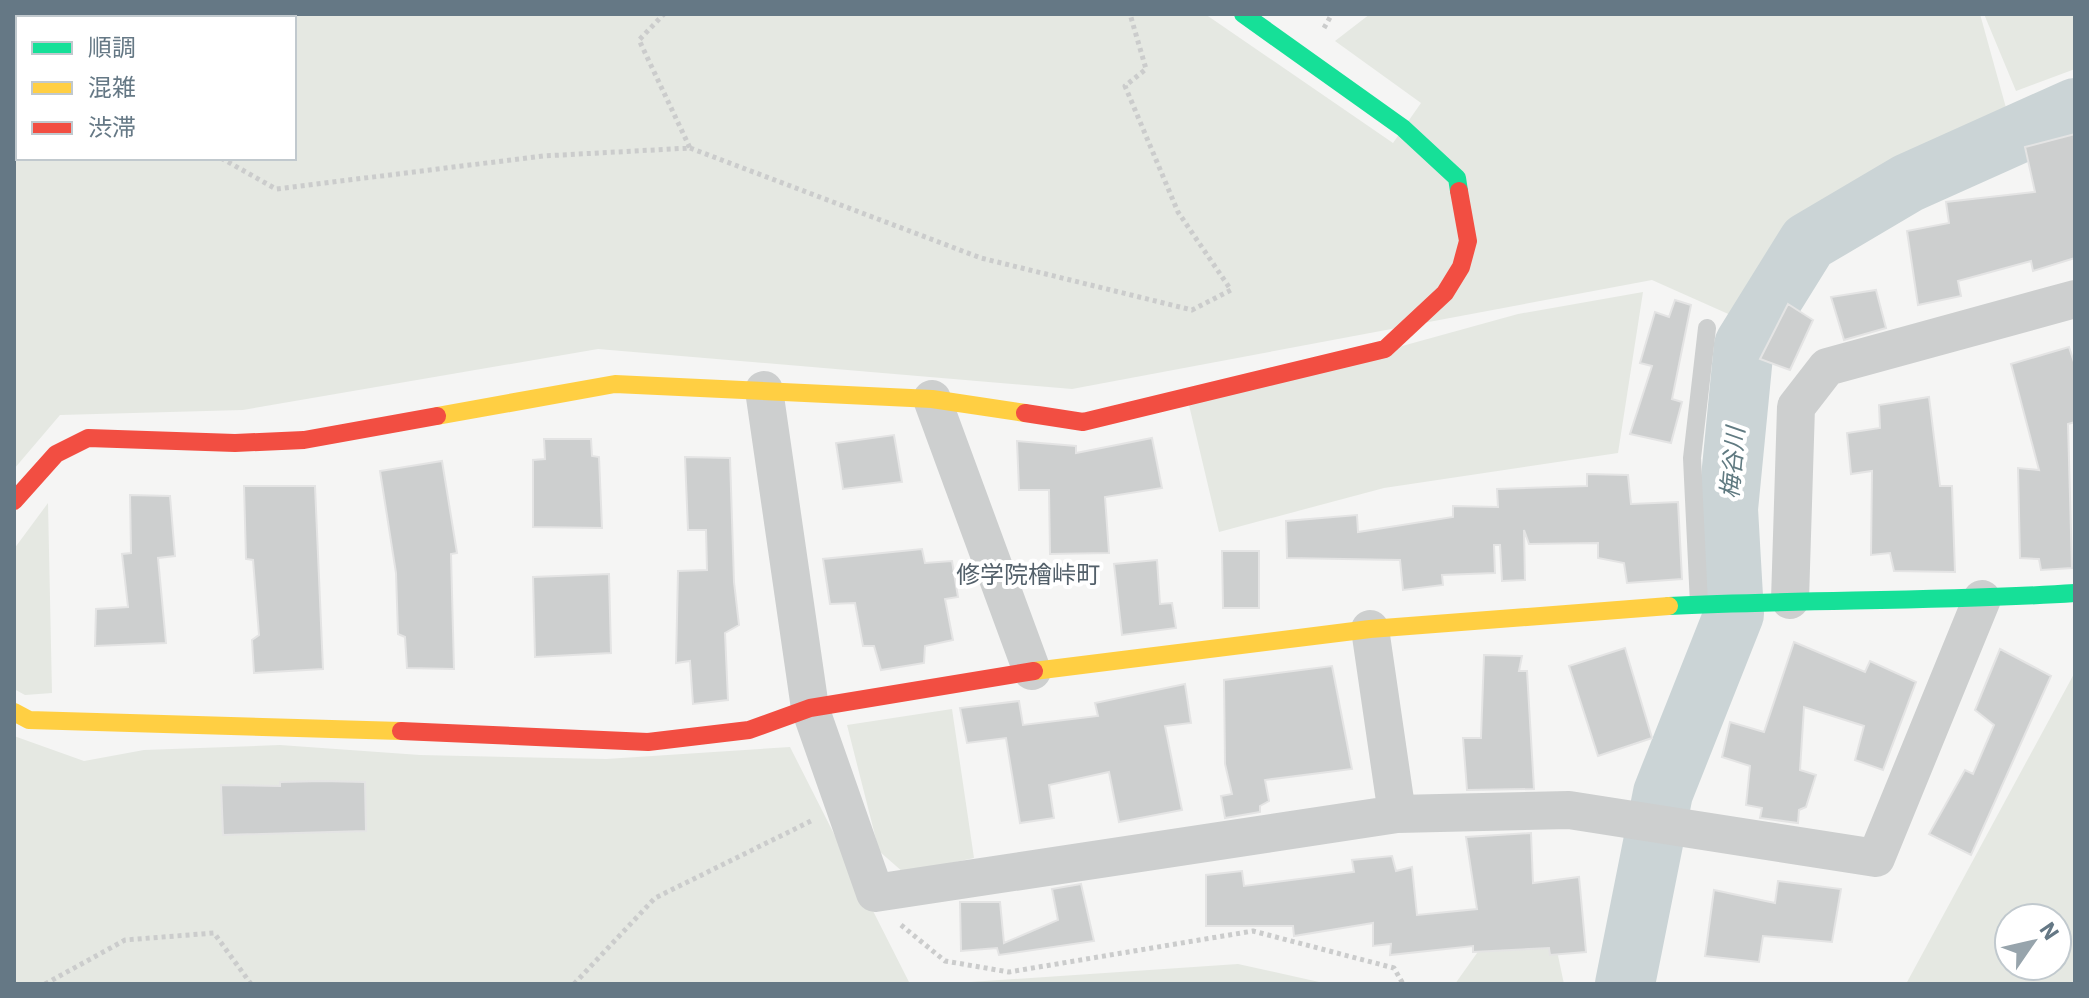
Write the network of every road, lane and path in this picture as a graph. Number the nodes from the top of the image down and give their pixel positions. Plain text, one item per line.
1 (664, 14) edge
2 (1130, 14) edge
3 (1243, 14) edge
4 (690, 148) junction
5 (225, 160) edge
6 (2075, 299) edge
7 (1707, 328) dead end
8 (764, 390) junction
9 (932, 399) junction
10 (14, 501) edge
11 (2075, 593) edge
12 (1982, 599) junction
13 (1790, 600) junction
14 (1699, 604) junction
15 (1370, 629) junction
16 (1032, 671) junction
17 (810, 708) junction
18 (14, 712) edge
19 (844, 804) junction
20 (1397, 814) junction
21 (875, 893) junction
22 (45, 984) edge
23 (251, 984) edge
24 (574, 984) edge
25 (1403, 984) edge

1 - 4 path
2 - 4 path
3 - 9 street
4 - 5 path
6 - 13 street
7 - 14 lane
8 - 9 street
8 - 10 street
8 - 17 street
9 - 16 street
11 - 12 street
12 - 13 street
12 - 20 street
13 - 14 street
14 - 15 street
15 - 16 street
15 - 20 street
16 - 17 street
17 - 18 street
17 - 19 street
19 - 21 street
19 - 24 path
20 - 21 street
21 - 25 path
22 - 23 path

